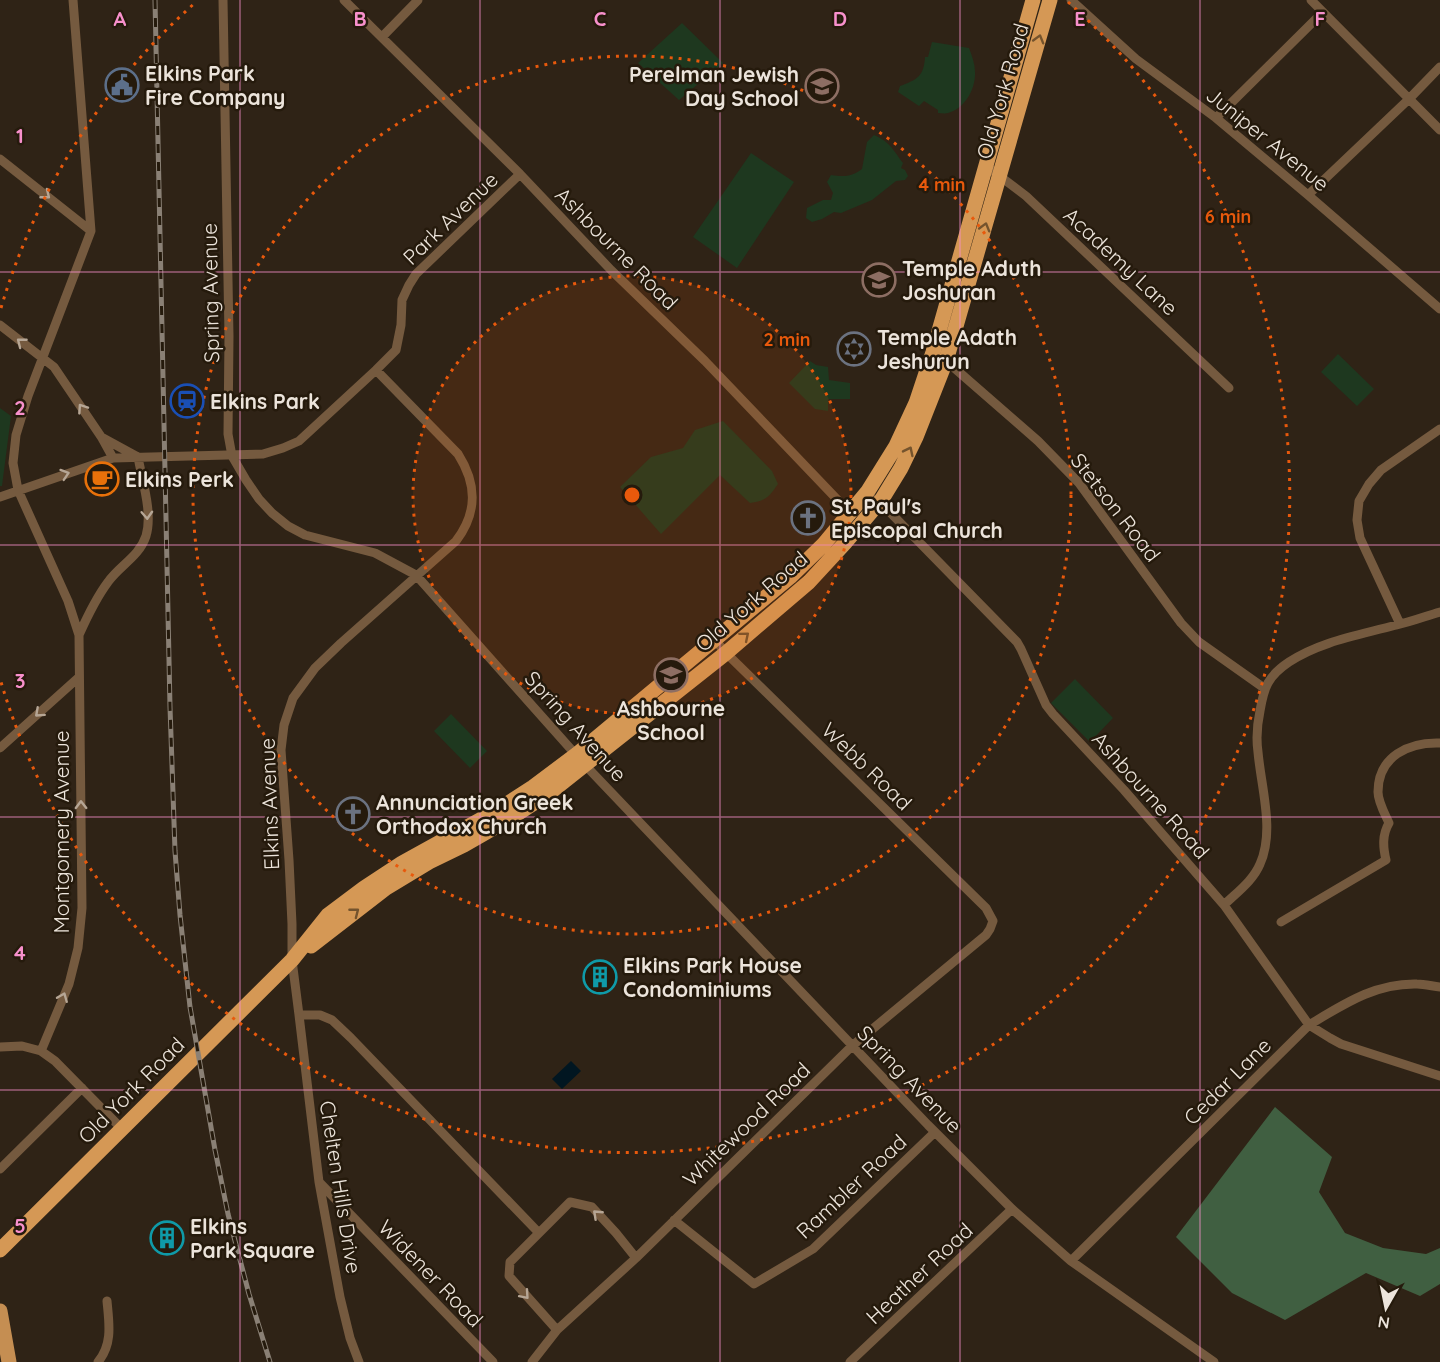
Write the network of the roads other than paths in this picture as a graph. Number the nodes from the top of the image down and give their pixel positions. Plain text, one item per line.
1 (73, 0) edge
2 (223, 0) edge
3 (344, 0) edge
4 (418, 0) edge
5 (1033, 0) edge
6 (1050, 0) edge
7 (1071, 0) edge
8 (1311, 0) edge
9 (1323, 12) junction
10 (382, 37) junction
11 (1440, 67) edge
12 (1409, 99) junction
13 (1216, 118) junction
14 (1440, 130) edge
15 (0, 159) edge
16 (985, 165) junction
17 (520, 174) junction
18 (1000, 176) junction
19 (1308, 195) junction
20 (91, 231) junction
21 (1440, 309) edge
22 (0, 325) edge
23 (933, 352) junction
24 (43, 358) junction
25 (946, 361) junction
26 (376, 370) junction
27 (1229, 388) dead end
28 (1440, 429) edge
29 (102, 438) junction
30 (232, 456) junction
31 (138, 457) junction
32 (113, 458) junction
33 (18, 490) junction
34 (874, 496) junction
35 (0, 497) edge
36 (856, 518) junction
37 (416, 575) junction
38 (1440, 612) edge
39 (1400, 624) junction
40 (78, 635) junction
41 (714, 639) junction
42 (726, 653) junction
43 (78, 678) junction
44 (1264, 688) junction
45 (1440, 743) edge
46 (0, 748) edge
47 (581, 759) junction
48 (1224, 905) junction
49 (993, 921) joint
50 (1281, 921) dead end
51 (292, 960) junction
52 (1440, 987) edge
53 (299, 1015) junction
54 (1309, 1024) junction
55 (852, 1046) junction
56 (0, 1047) edge
57 (41, 1052) junction
58 (1440, 1076) edge
59 (82, 1088) junction
60 (122, 1129) junction
61 (935, 1132) junction
62 (0, 1169) edge
63 (319, 1182) junction
64 (1012, 1209) junction
65 (674, 1220) junction
66 (539, 1233) junction
67 (0, 1250) edge
68 (636, 1257) junction
69 (1071, 1261) junction
70 (107, 1301) dead end
71 (0, 1311) edge
72 (557, 1330) junction
73 (9, 1362) edge
74 (98, 1362) edge
75 (359, 1362) edge
76 (493, 1362) edge
77 (532, 1362) edge
78 (850, 1362) edge
79 (1214, 1362) edge

1 - 20 street
2 - 30 street, Spring Avenue
3 - 10 street, Ashbourne Road
4 - 10 street
5 - 16 highway, Old York Road
18 -> 6 highway, Old York Road
7 - 13 street, Juniper Avenue
8 - 9 street
9 - 12 street
9 - 13 street
10 - 17 street, Ashbourne Road
11 - 12 street
12 - 14 street
12 - 19 street
13 - 19 street, Juniper Avenue
15 -> 20 street
16 - 18 street, Academy Lane
16 - 23 highway, Old York Road
17 - 26 street, Park Avenue
17 - 36 street, Ashbourne Road
25 -> 18 highway, Old York Road
18 - 27 street, Academy Lane
19 - 21 street, Juniper Avenue
20 - 24 street
24 -> 22 street
23 - 25 street, Stetson Road
23 - 34 highway, Old York Road
29 -> 24 street
24 - 33 street
34 -> 25 highway, Old York Road
25 - 44 street, Stetson Road
26 - 30 street, Park Avenue
26 - 37 street, Elkins Avenue
28 - 39 street
29 - 31 street
29 - 32 street
30 - 31 street, Park Avenue
30 - 37 street, Spring Avenue
31 - 32 street, Park Avenue
31 -> 40 street
33 -> 32 street, Park Avenue
33 - 35 street, Park Avenue
33 - 40 street
34 - 36 highway, Old York Road
34 - 48 street, Ashbourne Road
36 - 41 highway, Old York Road
42 -> 36 highway, Old York Road
37 - 47 street, Spring Avenue
37 - 51 street, Elkins Avenue
38 - 39 street
39 - 44 street
40 - 43 street
41 - 42 street, Webb Road
41 - 47 highway, Old York Road
42 - 47 highway, Old York Road
42 - 49 street, Webb Road
43 -> 46 street
57 -> 43 street, Montgomery Avenue
44 - 48 street
45 - 50 street
47 - 51 highway, Old York Road
47 - 55 street, Spring Avenue
48 - 54 street, Ashbourne Road
49 - 55 street, Whitewood Road
51 - 53 street, Elkins Avenue
51 - 60 highway, Old York Road
52 - 54 street, Cedar Lane
53 - 63 street, Chelten Hills Drive
53 - 66 street
54 - 58 street, Ashbourne Road
54 - 69 street, Cedar Lane
55 - 61 street, Spring Avenue
55 - 65 street, Whitewood Road
56 - 57 street
57 - 59 street
59 - 60 street
59 - 62 street
60 - 67 highway, Old York Road
61 - 64 street, Spring Avenue
61 - 65 street, Rambler Road
63 - 75 street, Chelten Hills Drive
63 - 76 street, Widener Road
64 - 69 street, Spring Avenue
64 - 78 street, Heather Road
65 - 68 street, Whitewood Road
68 -> 66 street
66 -> 72 street
68 - 72 street, Whitewood Road
69 - 79 street, Spring Avenue
70 - 74 street
71 - 73 main road
72 - 77 street, Whitewood Road

